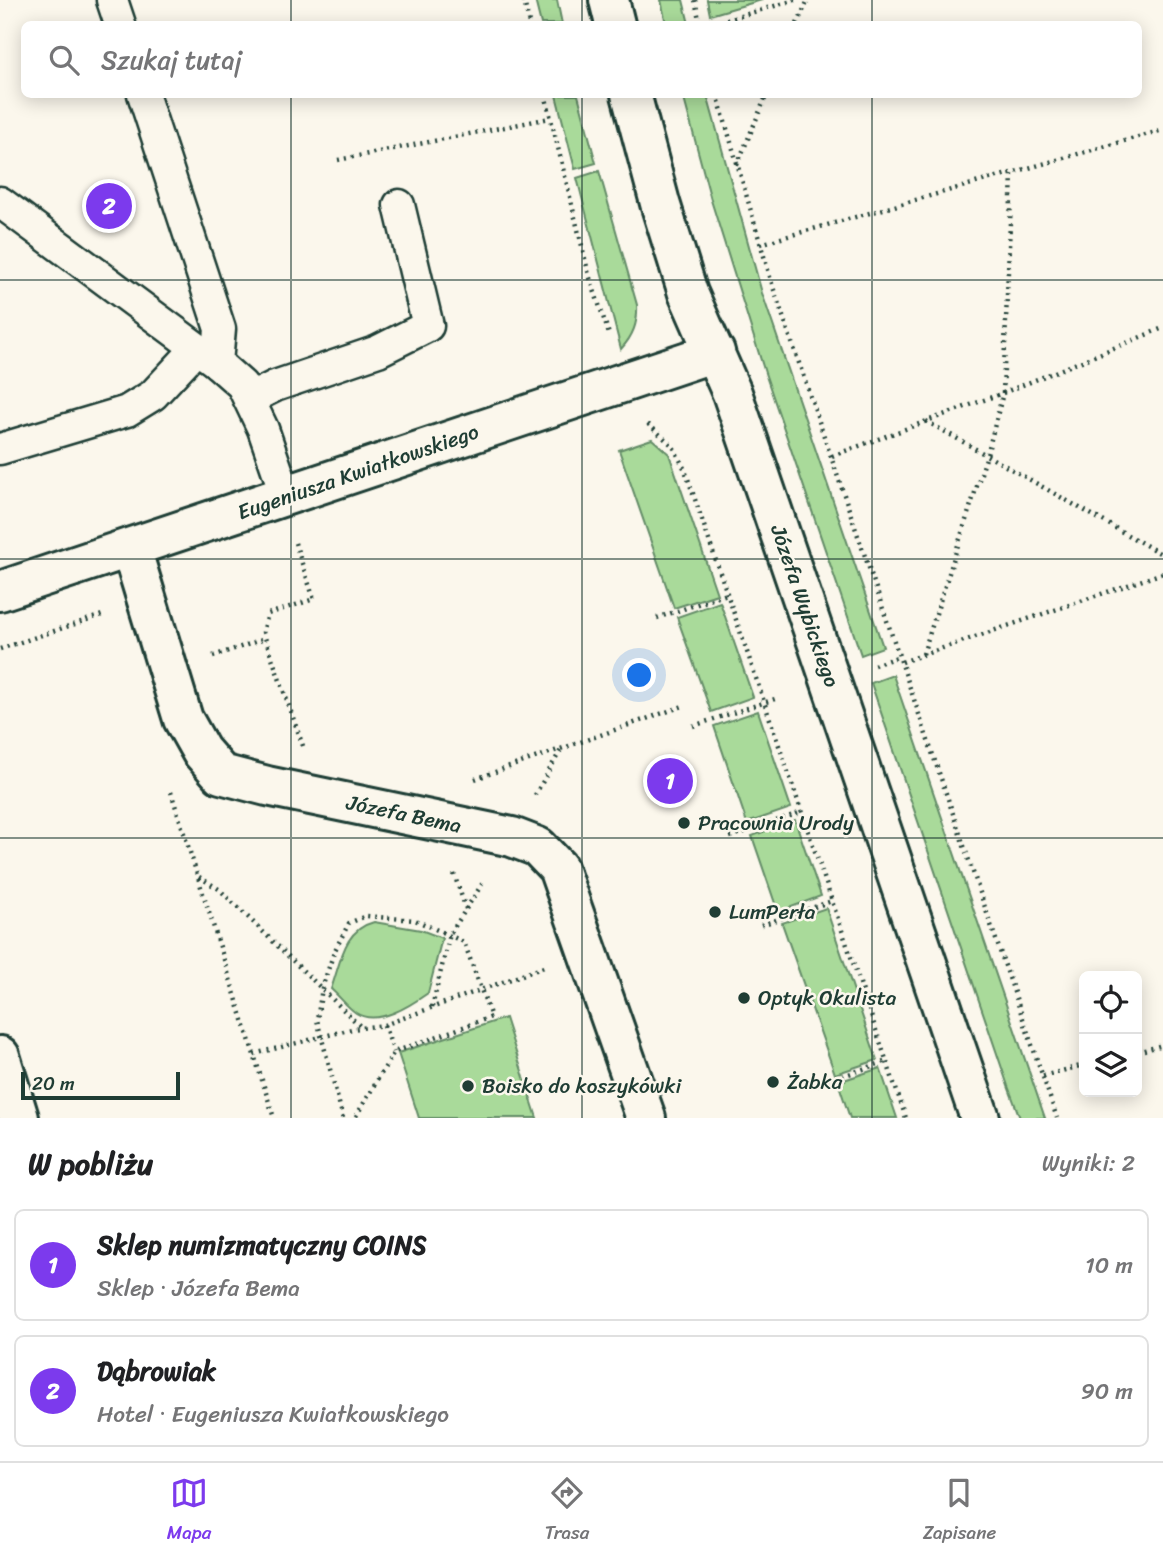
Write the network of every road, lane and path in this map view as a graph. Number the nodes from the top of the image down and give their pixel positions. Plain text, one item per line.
1 (111, 0) edge
2 (524, 0) edge
3 (609, 0) edge
4 (695, 0) edge
5 (794, 0) edge
6 (808, 0) edge
7 (119, 21) edge
8 (528, 21) edge
9 (614, 21) edge
10 (699, 21) edge
11 (723, 21) edge
12 (798, 21) edge
13 (144, 98) edge
14 (546, 98) edge
15 (632, 98) edge
16 (718, 98) edge
17 (765, 98) edge
18 (550, 118) junction
19 (1163, 130) edge
20 (338, 160) dead end
21 (737, 166) junction
22 (1013, 174) junction
23 (0, 202) edge
24 (399, 205) dead end
25 (759, 244) junction
26 (1163, 328) edge
27 (612, 342) dead end
28 (715, 352) junction
29 (207, 356) junction
30 (1003, 393) junction
31 (249, 399) junction
32 (644, 420) dead end
33 (926, 421) junction
34 (0, 449) edge
35 (987, 455) junction
36 (832, 456) junction
37 (283, 497) junction
38 (131, 548) junction
39 (1163, 555) edge
40 (1163, 573) edge
41 (0, 591) edge
42 (727, 594) junction
43 (114, 611) dead end
44 (657, 618) dead end
45 (265, 639) junction
46 (0, 649) edge
47 (234, 649) dead end
48 (923, 654) junction
49 (901, 659) junction
50 (866, 667) dead end
51 (775, 699) dead end
52 (764, 702) junction
53 (686, 705) dead end
54 (693, 726) dead end
55 (474, 779) dead end
56 (169, 784) dead end
57 (320, 797) junction
58 (802, 812) junction
59 (730, 836) dead end
60 (199, 877) junction
61 (832, 901) junction
62 (761, 925) dead end
63 (588, 951) junction
64 (321, 988) junction
65 (481, 989) junction
66 (384, 1025) junction
67 (362, 1027) junction
68 (320, 1037) junction
69 (1163, 1045) edge
70 (1142, 1051) edge
71 (394, 1052) junction
72 (254, 1054) junction
73 (0, 1056) edge
74 (887, 1061) junction
75 (1079, 1066) edge
76 (1043, 1076) junction
77 (816, 1086) dead end
78 (19, 1118) edge
79 (274, 1118) edge
80 (343, 1118) edge
81 (355, 1118) edge
82 (646, 1118) edge
83 (906, 1118) edge
84 (980, 1118) edge
85 (1057, 1118) edge

1 - 7 lane
2 - 8 path
3 - 9 street
4 - 10 path
5 - 11 path
6 - 12 path
13 - 29 lane
14 - 18 path
15 - 28 street, Józefa Wybickiego
16 - 21 path
17 - 21 path
18 - 20 path
18 - 27 path
19 - 22 path
21 - 25 path
22 - 25 path
22 - 30 path
23 - 29 lane
24 - 31 lane
25 - 36 path
26 - 30 path
28 - 37 street, Eugeniusza Kwiatkowskiego
28 - 84 street, Józefa Wybickiego
29 - 31 lane
29 - 34 lane
30 - 33 path
30 - 35 path
31 - 37 lane
32 - 42 path
33 - 35 path
33 - 36 path
35 - 39 path
35 - 48 path
36 - 49 path
37 - 38 street, Eugeniusza Kwiatkowskiego
37 - 45 path
38 - 41 street, Eugeniusza Kwiatkowskiego
38 - 57 street, Józefa Bema
40 - 48 path
42 - 44 path
42 - 52 path
43 - 46 path
45 - 47 path
45 - 57 path
48 - 49 path
49 - 50 path
49 - 76 path
51 - 52 path
52 - 54 path
52 - 58 path
53 - 55 path
56 - 60 path
57 - 63 street, Józefa Bema
58 - 59 path
58 - 61 path
60 - 64 path
60 - 72 path
61 - 62 path
61 - 74 path
63 - 65 path
63 - 82 street, Józefa Bema
64 - 65 path
64 - 67 path
64 - 68 path
65 - 66 path
65 - 71 path
66 - 67 path
66 - 71 path
67 - 68 path
68 - 72 path
68 - 80 path
69 - 70 path
71 - 81 path
72 - 79 path
73 - 78 street
74 - 77 path
74 - 83 path
75 - 76 path
76 - 85 path

